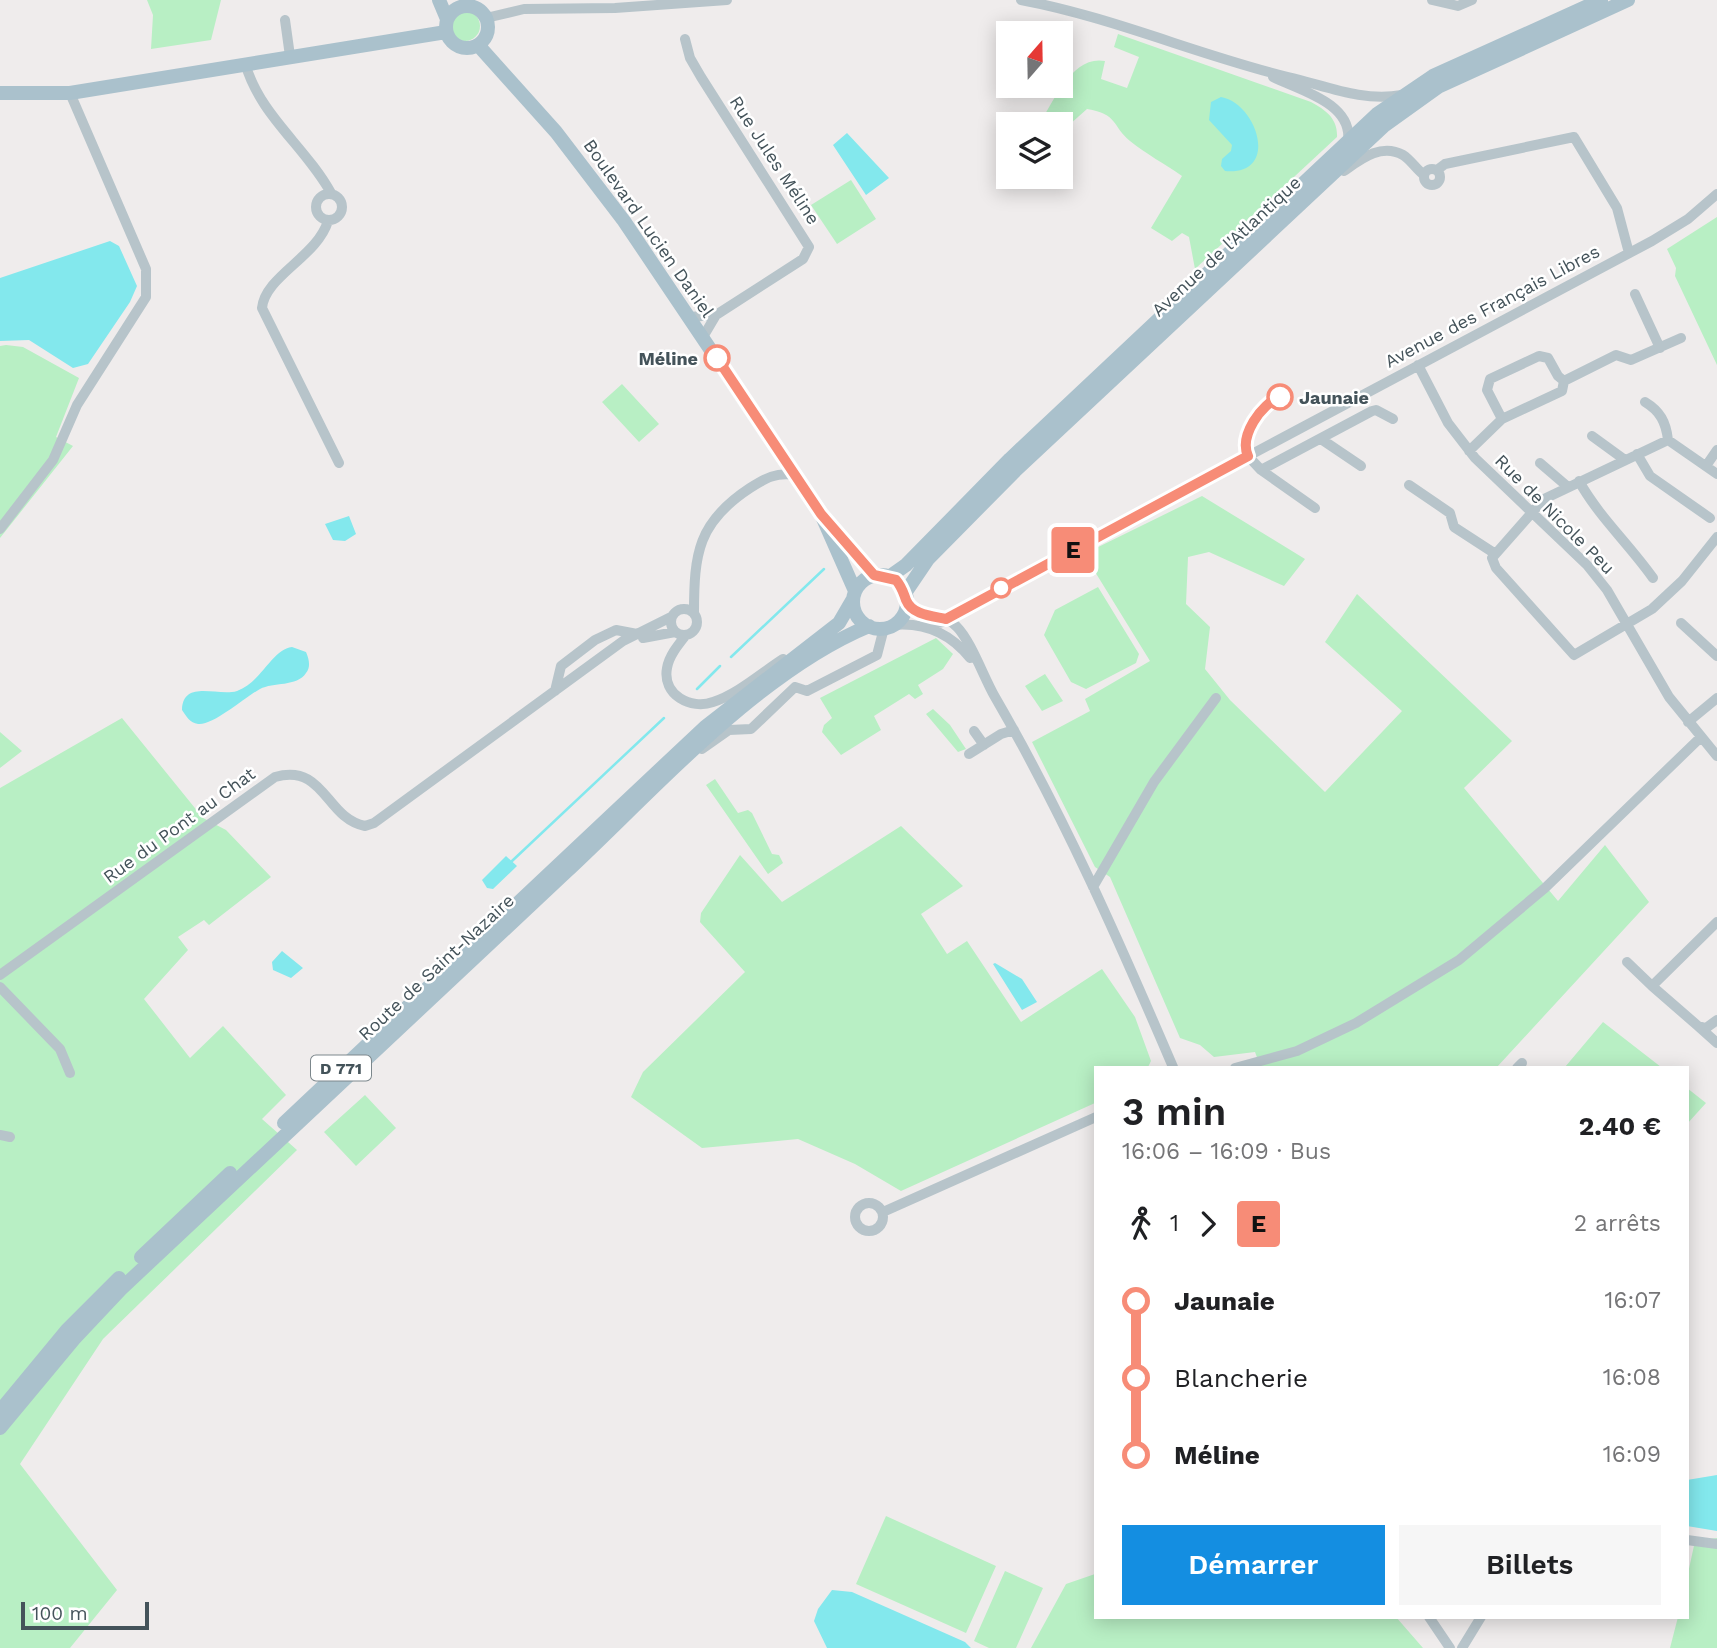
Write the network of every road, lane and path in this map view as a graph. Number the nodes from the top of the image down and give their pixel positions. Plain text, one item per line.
1 (439, 0) edge
2 (727, 0) edge
3 (1021, 0) edge
4 (1432, 0) edge
5 (1472, 0) edge
6 (1601, 0) edge
7 (1628, 0) edge
8 (463, 3) edge
9 (522, 5) edge
10 (486, 18) junction
11 (285, 20) dead end
12 (446, 25) junction
13 (685, 39) dead end
14 (478, 45) junction
15 (290, 55) junction
16 (245, 63) junction
17 (1261, 72) junction
18 (0, 93) edge
19 (70, 93) junction
20 (1402, 94) junction
21 (1348, 141) junction
22 (331, 193) junction
23 (1717, 194) edge
24 (1304, 198) junction
25 (328, 221) junction
26 (1629, 253) junction
27 (1635, 294) dead end
28 (716, 315) junction
29 (689, 317) junction
30 (703, 337) junction
31 (1681, 338) dead end
32 (1660, 348) junction
33 (1418, 365) junction
34 (1564, 381) junction
35 (1364, 393) junction
36 (1645, 402) dead end
37 (1372, 411) junction
38 (1393, 419) dead end
39 (1502, 419) junction
40 (1592, 436) dead end
41 (1321, 439) junction
42 (1668, 440) junction
43 (1717, 450) edge
44 (1469, 451) junction
45 (1637, 454) junction
46 (1248, 456) junction
47 (1625, 460) junction
48 (339, 463) dead end
49 (1540, 463) dead end
50 (1362, 466) dead end
51 (1706, 466) junction
52 (1261, 470) junction
53 (1717, 474) edge
54 (795, 475) junction
55 (1579, 481) junction
56 (1409, 485) dead end
57 (1568, 487) junction
58 (1315, 508) dead end
59 (1532, 512) junction
60 (821, 514) junction
61 (1710, 518) dead end
62 (0, 529) edge
63 (1717, 537) edge
64 (1494, 553) junction
65 (881, 576) junction
66 (1653, 578) dead end
67 (854, 595) junction
68 (906, 598) junction
69 (694, 613) junction
70 (671, 617) junction
71 (946, 619) junction
72 (1681, 623) dead end
73 (1628, 625) junction
74 (869, 626) junction
75 (889, 626) junction
76 (921, 626) junction
77 (636, 634) junction
78 (680, 634) junction
79 (812, 641) junction
80 (617, 646) junction
81 (1717, 656) edge
82 (978, 669) junction
83 (792, 670) junction
84 (796, 687) junction
85 (555, 691) junction
86 (1216, 698) dead end
87 (1717, 698) edge
88 (1688, 722) junction
89 (1014, 730) junction
90 (974, 731) dead end
91 (1701, 737) junction
92 (984, 744) junction
93 (969, 754) dead end
94 (1717, 756) edge
95 (677, 767) junction
96 (1093, 887) junction
97 (1717, 922) edge
98 (1627, 962) dead end
99 (0, 975) edge
100 (1652, 986) junction
101 (0, 987) edge
102 (1717, 1020) edge
103 (1698, 1027) junction
104 (1717, 1043) edge
105 (1173, 1066) edge
106 (1242, 1066) edge
107 (70, 1073) dead end
108 (1094, 1118) edge
109 (883, 1212) dead end
110 (0, 1410) edge
111 (0, 1428) edge
112 (1689, 1541) edge
113 (1717, 1544) edge
114 (1430, 1619) edge
115 (1480, 1619) edge
116 (1450, 1648) edge
117 (1462, 1648) edge

1 - 12 main road
2 - 9 street
3 - 17 street
4 - 5 street
6 - 20 main road, Avenue de l'Atlantique
7 - 24 main road, Avenue de l'Atlantique
8 - 10 main road
8 - 12 main road
9 - 10 street
10 - 14 main road
11 - 15 street
12 - 14 main road
12 - 15 main road
13 - 28 street, Rue Jules Méline
14 - 29 main road, Boulevard Lucien Daniel
15 - 16 main road
16 - 19 main road
16 - 22 street
17 - 20 street
17 - 21 street
18 - 19 main road
19 - 62 street
20 - 21 main road, Avenue de l'Atlantique
21 - 65 main road, Avenue de l'Atlantique
22 - 25 street
22 - 25 street
23 - 26 street, Avenue des Français Libres
24 - 26 street
24 - 68 main road, Avenue de l'Atlantique
25 - 48 street
26 - 33 street, Avenue des Français Libres
27 - 32 street
28 - 29 street
28 - 30 street, Rue Jules Méline
29 - 30 main road, Boulevard Lucien Daniel
30 - 54 main road, Boulevard Lucien Daniel
31 - 32 street
32 - 34 street
33 - 35 street, Avenue des Français Libres
33 - 44 street, Rue de Nicole Peu
34 - 39 street
34 - 39 street
35 - 37 street
35 - 46 street, Avenue des Français Libres
36 - 42 street
37 - 38 street
37 - 41 street
39 - 44 street
40 - 47 street
41 - 50 street
41 - 52 street
42 - 45 street
42 - 51 street
43 - 51 street
44 - 59 street, Rue de Nicole Peu
45 - 47 street
45 - 61 street
46 - 52 street
46 - 71 street, Avenue des Français Libres
47 - 55 street
49 - 57 street
51 - 53 street
52 - 58 street
54 - 60 main road, Boulevard Lucien Daniel
54 - 69 street
55 - 57 street
55 - 66 street
56 - 64 street
57 - 59 street
59 - 64 street
59 - 73 street, Rue de Nicole Peu
60 - 65 main road, Boulevard Lucien Daniel
60 - 67 main road, Boulevard Lucien Daniel
63 - 73 street
64 - 73 street
65 - 67 main road
65 - 68 main road
67 - 74 main road
67 - 79 main road, Route de Saint-Nazaire
68 - 71 street
68 - 75 main road
69 - 70 street, Rue du Pont au Chat
69 - 78 street
70 - 77 street, Rue du Pont au Chat
70 - 78 street
71 - 76 street, Avenue des Français Libres
71 - 82 street
72 - 81 street
73 - 88 street, Rue de Nicole Peu
74 - 75 main road
74 - 83 main road, Route de Saint-Nazaire
75 - 76 street
75 - 84 street
76 - 82 street
77 - 80 street, Rue du Pont au Chat
77 - 85 street
78 - 79 street
78 - 80 street
79 - 110 main road, Route de Saint-Nazaire / D 771
80 - 85 street, Rue du Pont au Chat
82 - 89 street
83 - 84 street
83 - 95 main road, Route de Saint-Nazaire
84 - 95 street
85 - 99 street, Rue du Pont au Chat
86 - 96 street
87 - 88 street
88 - 91 street, Rue de Nicole Peu
89 - 92 street
89 - 96 street
90 - 92 street
91 - 94 street, Rue de Nicole Peu
91 - 106 street
92 - 93 street
95 - 111 main road, Route de Saint-Nazaire
96 - 105 street
97 - 100 street
98 - 100 street
100 - 103 street
101 - 107 street
102 - 103 street
103 - 104 street
108 - 109 street
112 - 113 street
114 - 116 street
115 - 117 street

